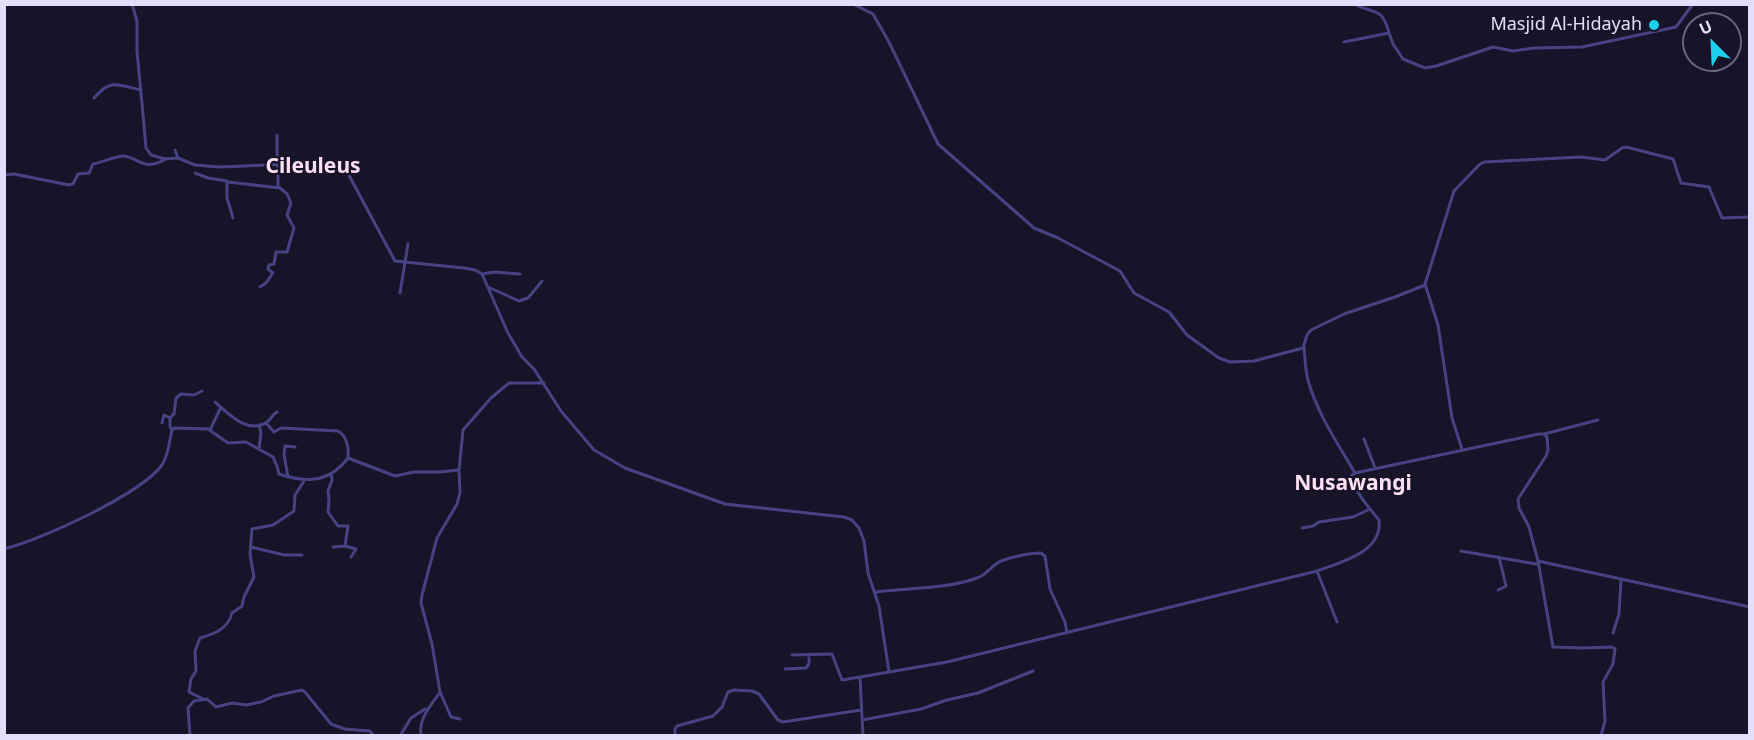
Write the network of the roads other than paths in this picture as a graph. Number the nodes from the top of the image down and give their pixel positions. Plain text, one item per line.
1 (132, 4) edge
2 (853, 4) edge
3 (1354, 4) edge
4 (1693, 4) edge
5 (1389, 33) junction
6 (1344, 42) dead end
7 (141, 90) junction
8 (94, 98) dead end
9 (277, 135) dead end
10 (175, 150) dead end
11 (178, 158) junction
12 (165, 159) junction
13 (278, 165) junction
14 (195, 173) dead end
15 (4, 175) edge
16 (228, 182) junction
17 (278, 187) junction
18 (1749, 217) edge
19 (232, 218) dead end
20 (408, 244) dead end
21 (405, 263) junction
22 (482, 274) junction
23 (520, 274) dead end
24 (542, 281) dead end
25 (1425, 285) junction
26 (260, 287) dead end
27 (488, 287) junction
28 (399, 293) dead end
29 (1304, 347) junction
30 (544, 383) junction
31 (202, 391) dead end
32 (215, 402) dead end
33 (221, 407) junction
34 (277, 412) dead end
35 (170, 418) junction
36 (1598, 420) dead end
37 (162, 423) dead end
38 (266, 423) junction
39 (259, 425) junction
40 (172, 430) junction
41 (210, 430) junction
42 (1544, 434) junction
43 (1364, 439) dead end
44 (295, 447) dead end
45 (258, 449) junction
46 (1462, 449) junction
47 (348, 459) junction
48 (1375, 468) junction
49 (459, 470) junction
50 (1355, 473) junction
51 (331, 474) junction
52 (288, 477) junction
53 (304, 481) junction
54 (1370, 509) junction
55 (1302, 528) dead end
56 (345, 546) junction
57 (251, 547) junction
58 (333, 547) dead end
59 (4, 549) edge
60 (1461, 551) dead end
61 (302, 555) dead end
62 (351, 556) dead end
63 (1499, 558) junction
64 (1538, 563) junction
65 (1317, 571) junction
66 (1621, 580) junction
67 (1498, 590) dead end
68 (876, 592) junction
69 (1749, 607) edge
70 (1336, 622) dead end
71 (1067, 633) junction
72 (1613, 633) dead end
73 (809, 654) junction
74 (792, 655) dead end
75 (785, 669) dead end
76 (1033, 671) dead end
77 (889, 672) junction
78 (860, 677) junction
79 (440, 692) junction
80 (202, 699) junction
81 (428, 708) junction
82 (861, 710) junction
83 (460, 719) dead end
84 (862, 720) junction
85 (190, 735) edge
86 (374, 735) edge
87 (400, 735) edge
88 (421, 735) edge
89 (675, 735) edge
90 (863, 735) edge
91 (1601, 735) edge

1 - 7 street
2 - 29 street
3 - 5 street
4 - 5 street
5 - 6 street
7 - 8 street
7 - 12 street
9 - 13 street
10 - 11 street
11 - 12 street
11 - 13 street
12 - 15 street
13 - 17 street
13 - 21 street
14 - 16 street
16 - 17 street
16 - 19 street
17 - 26 street
18 - 25 street
20 - 21 street
21 - 22 street
21 - 28 street
22 - 23 street
22 - 27 street
24 - 27 street
25 - 29 street
25 - 46 street
27 - 30 street
29 - 50 street
30 - 49 street
30 - 68 street
31 - 35 street
32 - 33 street
33 - 39 street
33 - 41 street
34 - 38 street
35 - 37 street
35 - 40 street
36 - 42 street
38 - 39 street
38 - 47 street
39 - 45 street
40 - 41 street
40 - 59 street
41 - 45 street
42 - 46 street
42 - 64 street
43 - 48 street
44 - 52 street
45 - 52 street
46 - 48 street
47 - 49 street
47 - 51 street
48 - 50 street
49 - 79 street
50 - 54 street
51 - 53 street
51 - 56 street
52 - 53 street
53 - 57 street
54 - 55 street
54 - 65 street
56 - 58 street
56 - 62 street
57 - 61 street
57 - 80 street
60 - 63 street
63 - 64 street
63 - 67 street
64 - 66 street
64 - 91 street
65 - 70 street
65 - 71 street
66 - 69 street
66 - 72 street
68 - 71 street
68 - 77 street
71 - 77 street
73 - 74 street
73 - 75 street
73 - 78 street
76 - 84 street
77 - 78 street
78 - 82 street
79 - 81 street
79 - 83 street
80 - 85 street
80 - 86 street
81 - 87 street
81 - 88 street
82 - 84 street
82 - 89 street
84 - 90 street

